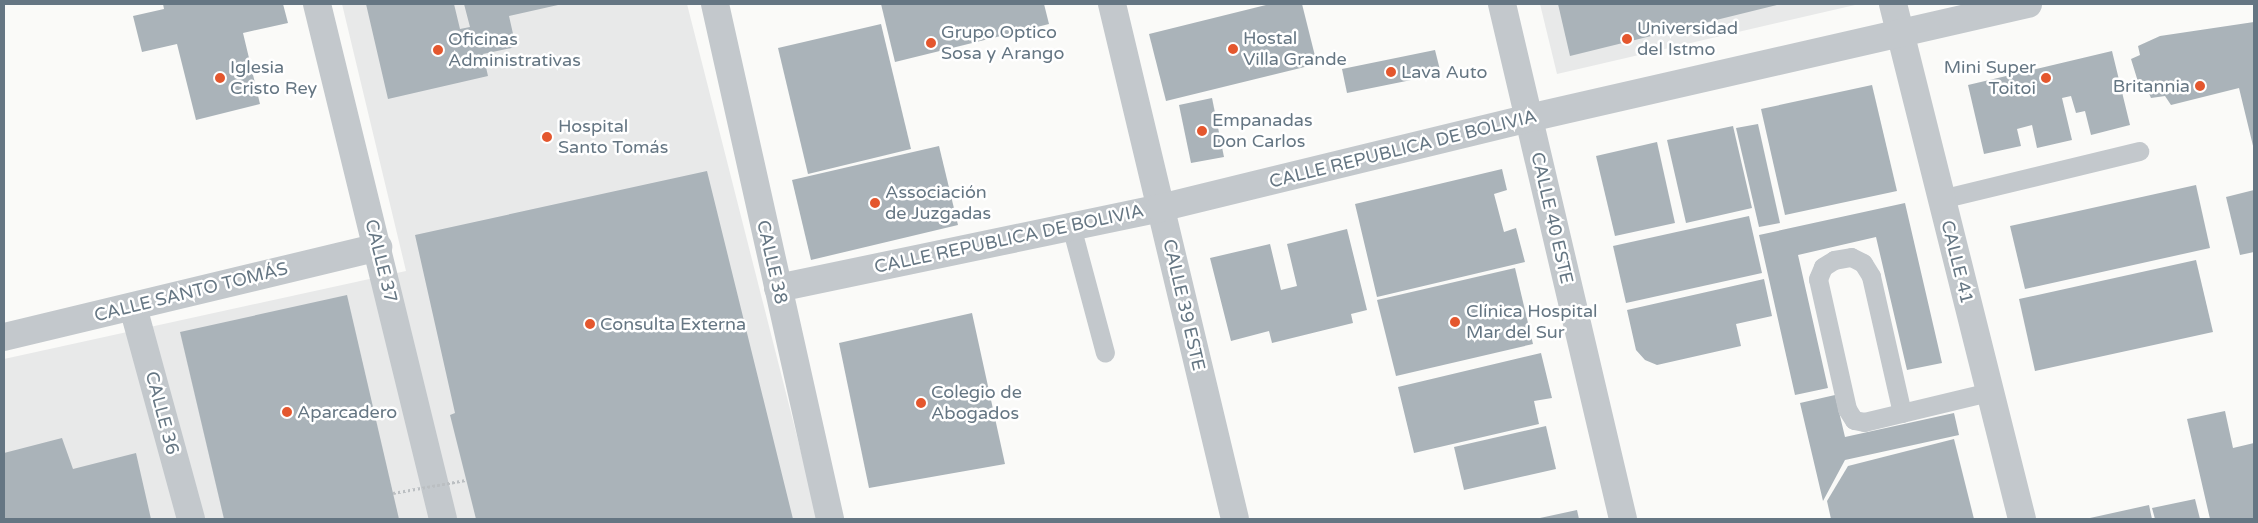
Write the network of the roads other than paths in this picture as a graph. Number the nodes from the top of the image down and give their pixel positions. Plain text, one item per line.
1 (318, 4) edge
2 (715, 4) edge
3 (1112, 4) edge
4 (1502, 4) edge
5 (1892, 4) edge
6 (2028, 4) edge
7 (1900, 34) junction
8 (1529, 118) junction
9 (2139, 151) dead end
10 (1941, 199) junction
11 (1160, 208) junction
12 (1071, 226) junction
13 (378, 246) junction
14 (778, 288) junction
15 (133, 307) junction
16 (4, 334) edge
17 (1105, 354) dead end
18 (1989, 392) junction
19 (1902, 413) junction
20 (190, 519) edge
21 (443, 519) edge
22 (830, 519) edge
23 (1235, 519) edge
24 (1623, 519) edge
25 (2022, 519) edge

1 - 13 street, CALLE 37
2 - 14 street, CALLE 38
3 - 11 street, CALLE 39 ESTE
4 - 8 street, CALLE 40 ESTE
5 - 7 street, CALLE 41
6 - 7 street, CALLE REPUBLICA DE BOLIVIA
7 - 8 street, CALLE REPUBLICA DE BOLIVIA
7 - 10 street, CALLE 41
8 - 11 street, CALLE REPUBLICA DE BOLIVIA
8 - 24 street, CALLE 40 ESTE
9 - 10 lane
10 - 18 street, CALLE 41
11 - 12 street, CALLE REPUBLICA DE BOLIVIA
11 - 23 street, CALLE 39 ESTE
12 - 14 street, CALLE REPUBLICA DE BOLIVIA
12 - 17 lane
13 - 15 street, CALLE SANTO TOMÁS
13 - 21 street, CALLE 37
14 - 22 street, CALLE 38
15 - 16 street, CALLE SANTO TOMÁS
15 - 20 street, CALLE 36
18 - 19 lane
18 - 25 street, CALLE 41
19 - 19 lane

